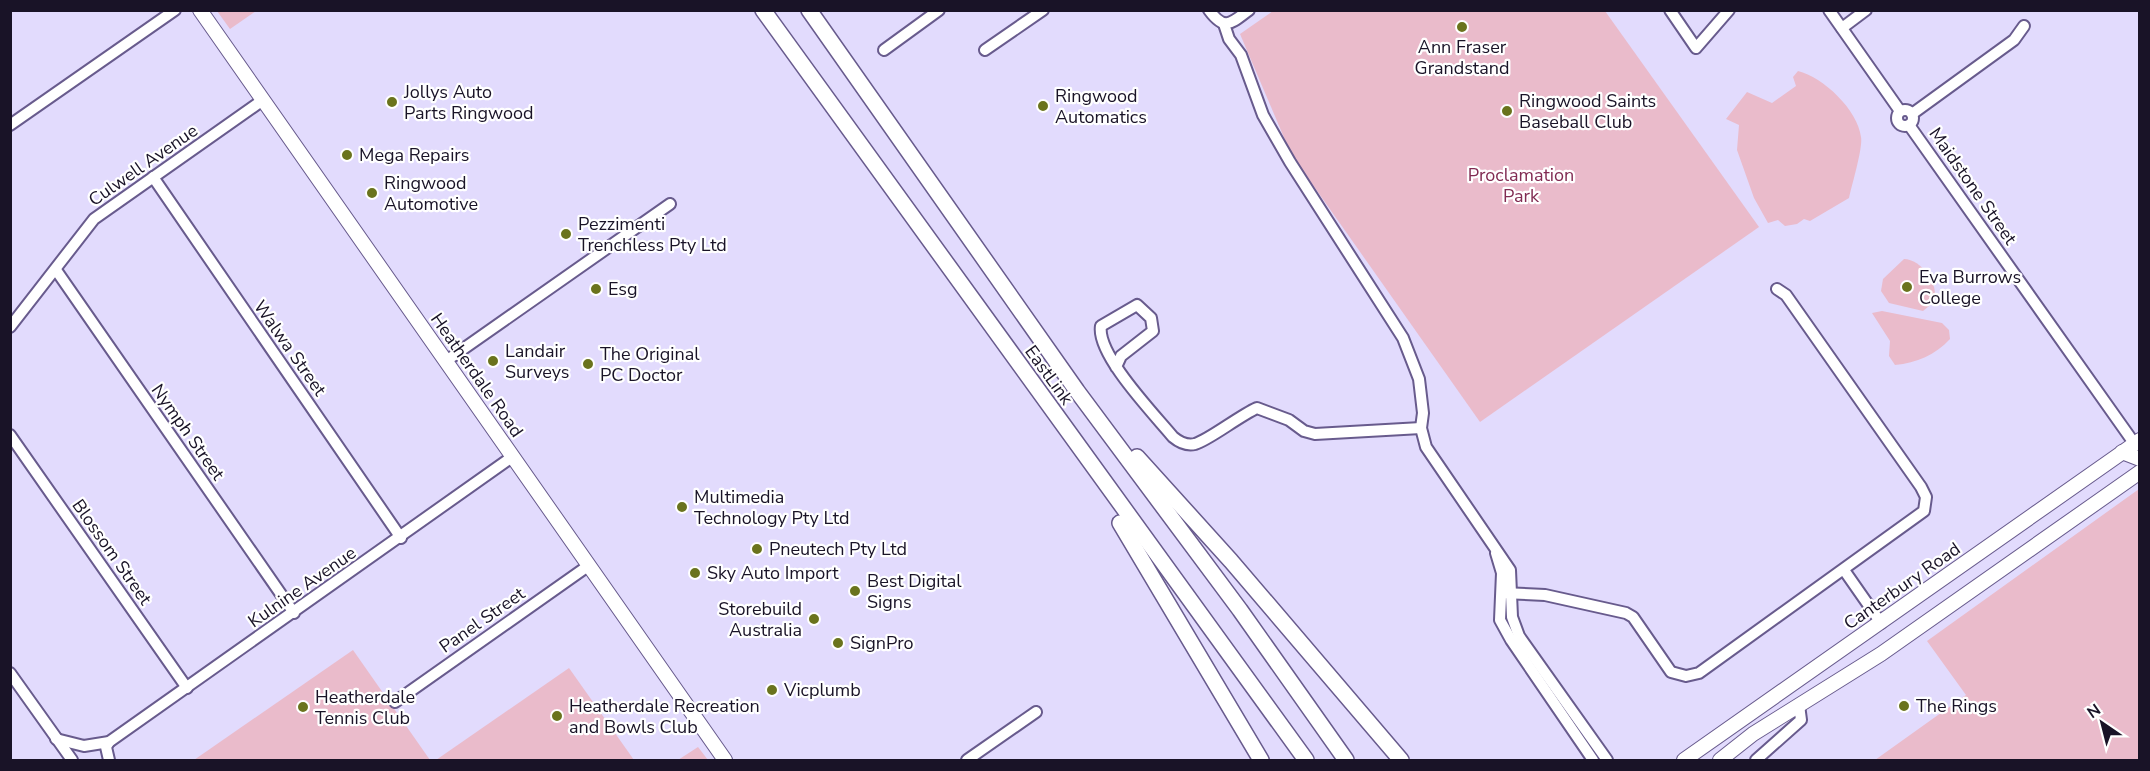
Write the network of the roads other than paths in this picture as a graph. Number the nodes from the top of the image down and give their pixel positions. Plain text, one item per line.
1 (175, 10) edge
2 (200, 10) edge
3 (763, 10) edge
4 (809, 10) edge
5 (939, 10) edge
6 (1043, 10) edge
7 (1209, 10) edge
8 (1249, 10) edge
9 (1670, 10) edge
10 (1730, 10) edge
11 (1829, 10) edge
12 (1866, 10) edge
13 (1228, 23) junction
14 (2024, 26) dead end
15 (1842, 28) junction
16 (884, 50) dead end
17 (985, 50) dead end
18 (263, 100) junction
19 (1911, 119) junction
20 (10, 126) edge
21 (153, 177) junction
22 (670, 204) dead end
23 (56, 270) junction
24 (1777, 289) dead end
25 (10, 327) edge
26 (446, 361) junction
27 (1116, 367) junction
28 (1077, 391) junction
29 (1421, 428) junction
30 (10, 435) edge
31 (1070, 438) junction
32 (2137, 441) edge
33 (2122, 452) junction
34 (512, 457) junction
35 (2139, 459) edge
36 (2139, 472) edge
37 (401, 538) junction
38 (588, 566) junction
39 (1844, 570) junction
40 (1507, 594) junction
41 (294, 613) junction
42 (1881, 623) junction
43 (1866, 633) junction
44 (1881, 654) junction
45 (10, 673) edge
46 (187, 688) junction
47 (395, 702) dead end
48 (1799, 705) junction
49 (1036, 712) dead end
50 (56, 739) junction
51 (109, 742) junction
52 (72, 760) edge
53 (109, 760) edge
54 (724, 760) edge
55 (967, 760) edge
56 (1261, 760) edge
57 (1306, 760) edge
58 (1346, 760) edge
59 (1401, 760) edge
60 (1593, 760) edge
61 (1607, 760) edge
62 (1684, 760) edge
63 (1720, 760) edge
64 (1756, 760) edge

1 - 20 street
2 - 18 main road, Heatherdale Road
3 - 31 highway, EastLink
4 - 28 highway, EastLink
5 - 16 street
6 - 17 street
7 - 13 street
8 - 13 street
9 - 10 street
11 - 15 street
12 - 15 street
13 - 29 street
14 - 19 street
15 - 19 street
18 - 21 street, Culwell Avenue
18 - 26 main road, Heatherdale Road
19 - 32 street, Maidstone Street
21 - 23 street, Culwell Avenue
21 - 37 street, Walwa Street
22 - 26 street
23 - 25 street, Culwell Avenue
23 - 41 street, Nymph Street
24 - 39 street
26 - 34 main road, Heatherdale Road
27 - 27 street
27 - 29 street
28 - 58 highway, EastLink
28 - 59 highway
29 - 40 street
30 - 46 street, Blossom Street
31 - 56 highway
31 - 57 highway, EastLink
32 - 33 main road, Canterbury Road
33 - 35 main road
33 - 42 main road, Canterbury Road
34 - 37 street, Kulnine Avenue
34 - 38 main road, Heatherdale Road
36 - 44 main road
37 - 41 street, Kulnine Avenue
38 - 47 street, Panel Street
38 - 54 main road, Heatherdale Road
39 - 40 street
39 - 42 street
40 - 60 street
40 - 61 street
41 - 46 street, Kulnine Avenue
42 - 43 main road, Canterbury Road
43 - 44 main road
43 - 62 main road, Canterbury Road
44 - 48 main road
45 - 50 street
46 - 51 street, Kulnine Avenue
48 - 63 main road
48 - 64 street
49 - 55 street
50 - 51 street, Kulnine Avenue
50 - 52 street
51 - 53 street

